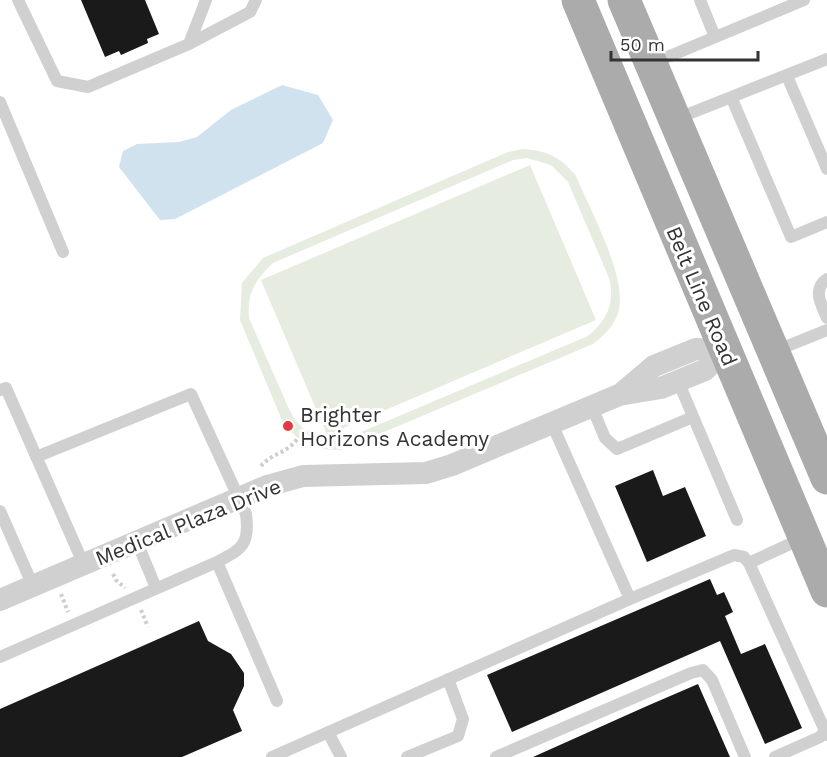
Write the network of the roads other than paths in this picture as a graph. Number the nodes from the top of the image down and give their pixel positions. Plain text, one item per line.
1 (18, 0) edge
2 (206, 0) edge
3 (256, 0) edge
4 (578, 0) edge
5 (624, 0) edge
6 (699, 0) edge
7 (804, 0) edge
8 (715, 37) junction
9 (189, 44) junction
10 (827, 59) edge
11 (651, 64) junction
12 (787, 76) junction
13 (732, 99) junction
14 (0, 102) edge
15 (675, 119) junction
16 (827, 169) edge
17 (827, 222) edge
18 (63, 252) dead end
19 (827, 279) edge
20 (827, 318) edge
21 (827, 330) edge
22 (724, 350) junction
23 (773, 352) junction
24 (678, 381) junction
25 (0, 390) edge
26 (620, 395) junction
27 (592, 406) junction
28 (693, 417) junction
29 (552, 424) junction
30 (819, 438) edge
31 (36, 457) junction
32 (827, 478) edge
33 (236, 499) junction
34 (0, 511) edge
35 (737, 520) dead end
36 (804, 537) junction
37 (137, 542) junction
38 (217, 562) junction
39 (749, 563) junction
40 (84, 565) junction
41 (33, 586) junction
42 (156, 588) junction
43 (827, 591) edge
44 (630, 599) junction
45 (0, 600) edge
46 (1, 654) edge
47 (448, 679) junction
48 (277, 701) dead end
49 (328, 732) junction
50 (826, 732) edge
51 (272, 757) edge
52 (341, 757) edge
53 (407, 757) edge
54 (496, 757) edge
55 (745, 757) edge
56 (775, 757) edge

1 - 9 lane
2 - 9 lane
3 - 9 lane
4 - 22 main road, Belt Line Road
5 - 11 main road, Belt Line Road
6 - 8 lane
7 - 8 lane
8 - 11 lane
10 - 12 lane
11 - 15 main road, Belt Line Road
12 - 13 lane
12 - 16 lane
13 - 15 lane
13 - 17 lane
14 - 18 lane
15 - 23 main road, Belt Line Road
19 - 20 lane
21 - 23 lane
22 - 23 main road
22 - 24 street, Medical Plaza Drive
22 - 26 street, Medical Plaza Drive
22 - 36 main road, Belt Line Road
23 - 30 main road, Belt Line Road
24 - 26 street, Medical Plaza Drive
24 - 28 lane
25 - 31 lane
26 - 27 street, Medical Plaza Drive
27 - 28 lane
27 - 29 street, Medical Plaza Drive
28 - 35 lane
29 - 33 street, Medical Plaza Drive
29 - 44 lane
30 - 32 main road, Belt Line Road
31 - 33 lane
31 - 40 lane
33 - 37 street, Medical Plaza Drive
33 - 38 lane
34 - 41 lane
36 - 39 lane
36 - 43 main road, Belt Line Road
37 - 40 street, Medical Plaza Drive
37 - 42 lane
38 - 42 lane
38 - 48 lane
39 - 44 lane
39 - 50 lane
40 - 41 street, Medical Plaza Drive
41 - 45 street, Medical Plaza Drive
42 - 46 lane
44 - 47 lane
47 - 49 lane
47 - 53 lane
49 - 51 lane
49 - 52 lane
50 - 56 lane
54 - 55 lane

